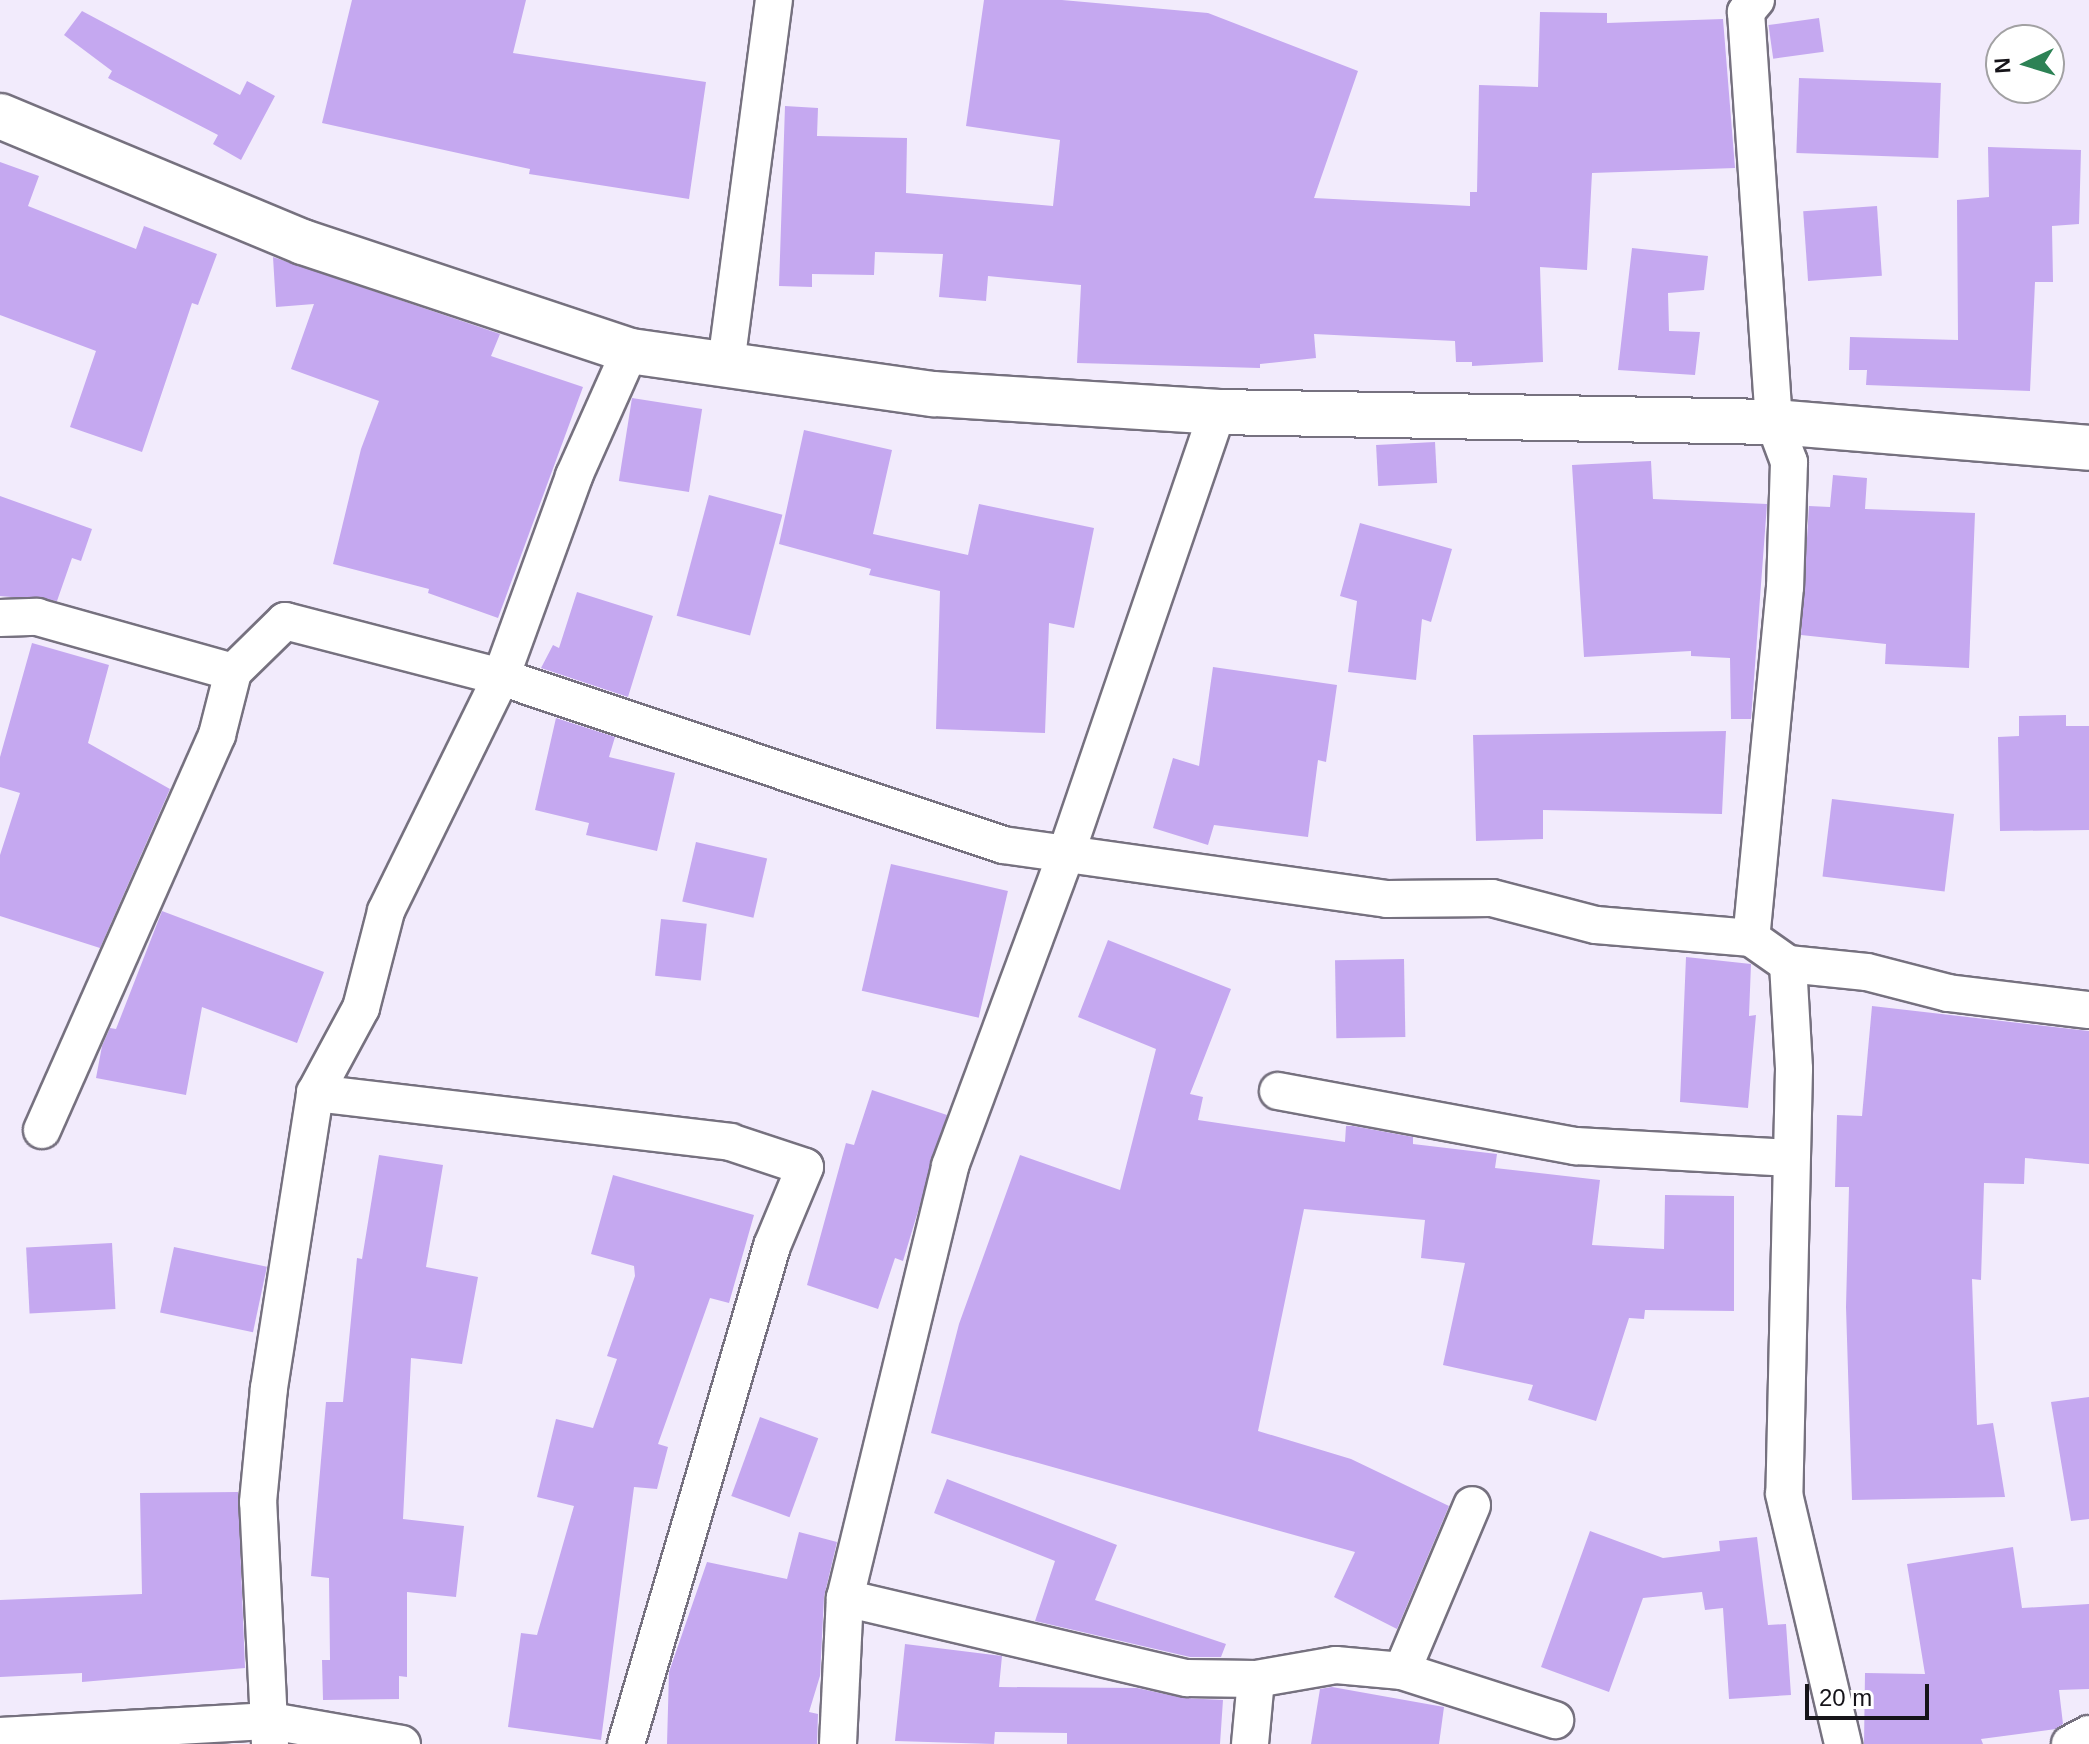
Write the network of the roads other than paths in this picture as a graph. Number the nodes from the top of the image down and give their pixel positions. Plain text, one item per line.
1 (774, 0) edge
2 (1756, 0) edge
3 (0, 116) edge
4 (630, 351) junction
5 (726, 364) junction
6 (1217, 412) junction
7 (1774, 422) junction
8 (2089, 448) edge
9 (0, 618) edge
10 (233, 672) junction
11 (501, 677) junction
12 (1067, 851) junction
13 (1751, 938) junction
14 (1788, 964) junction
15 (2089, 1010) edge
16 (1278, 1091) dead end
17 (315, 1093) junction
18 (42, 1130) dead end
19 (1791, 1158) junction
20 (1472, 1505) dead end
21 (845, 1598) junction
22 (1402, 1671) junction
23 (1256, 1679) junction
24 (1555, 1720) dead end
25 (271, 1732) edge
26 (2089, 1734) edge
27 (0, 1736) edge
28 (402, 1744) edge
29 (626, 1744) edge
30 (838, 1744) edge
31 (1250, 1744) edge
32 (1843, 1744) edge
33 (2070, 1744) edge

1 - 5 street
2 - 7 street
3 - 4 street
4 - 5 street
4 - 11 street
5 - 6 street
6 - 7 street
6 - 12 street
7 - 8 street
7 - 13 street
9 - 10 street
10 - 11 street
10 - 18 street
11 - 12 street
11 - 17 street
12 - 13 street
12 - 21 street
13 - 14 street
14 - 15 street
14 - 19 street
16 - 19 street
17 - 25 street
17 - 29 street
19 - 32 street
20 - 22 street
21 - 23 street
21 - 30 street
22 - 23 street
22 - 24 street
23 - 31 street
25 - 27 street
25 - 28 street
26 - 33 street

